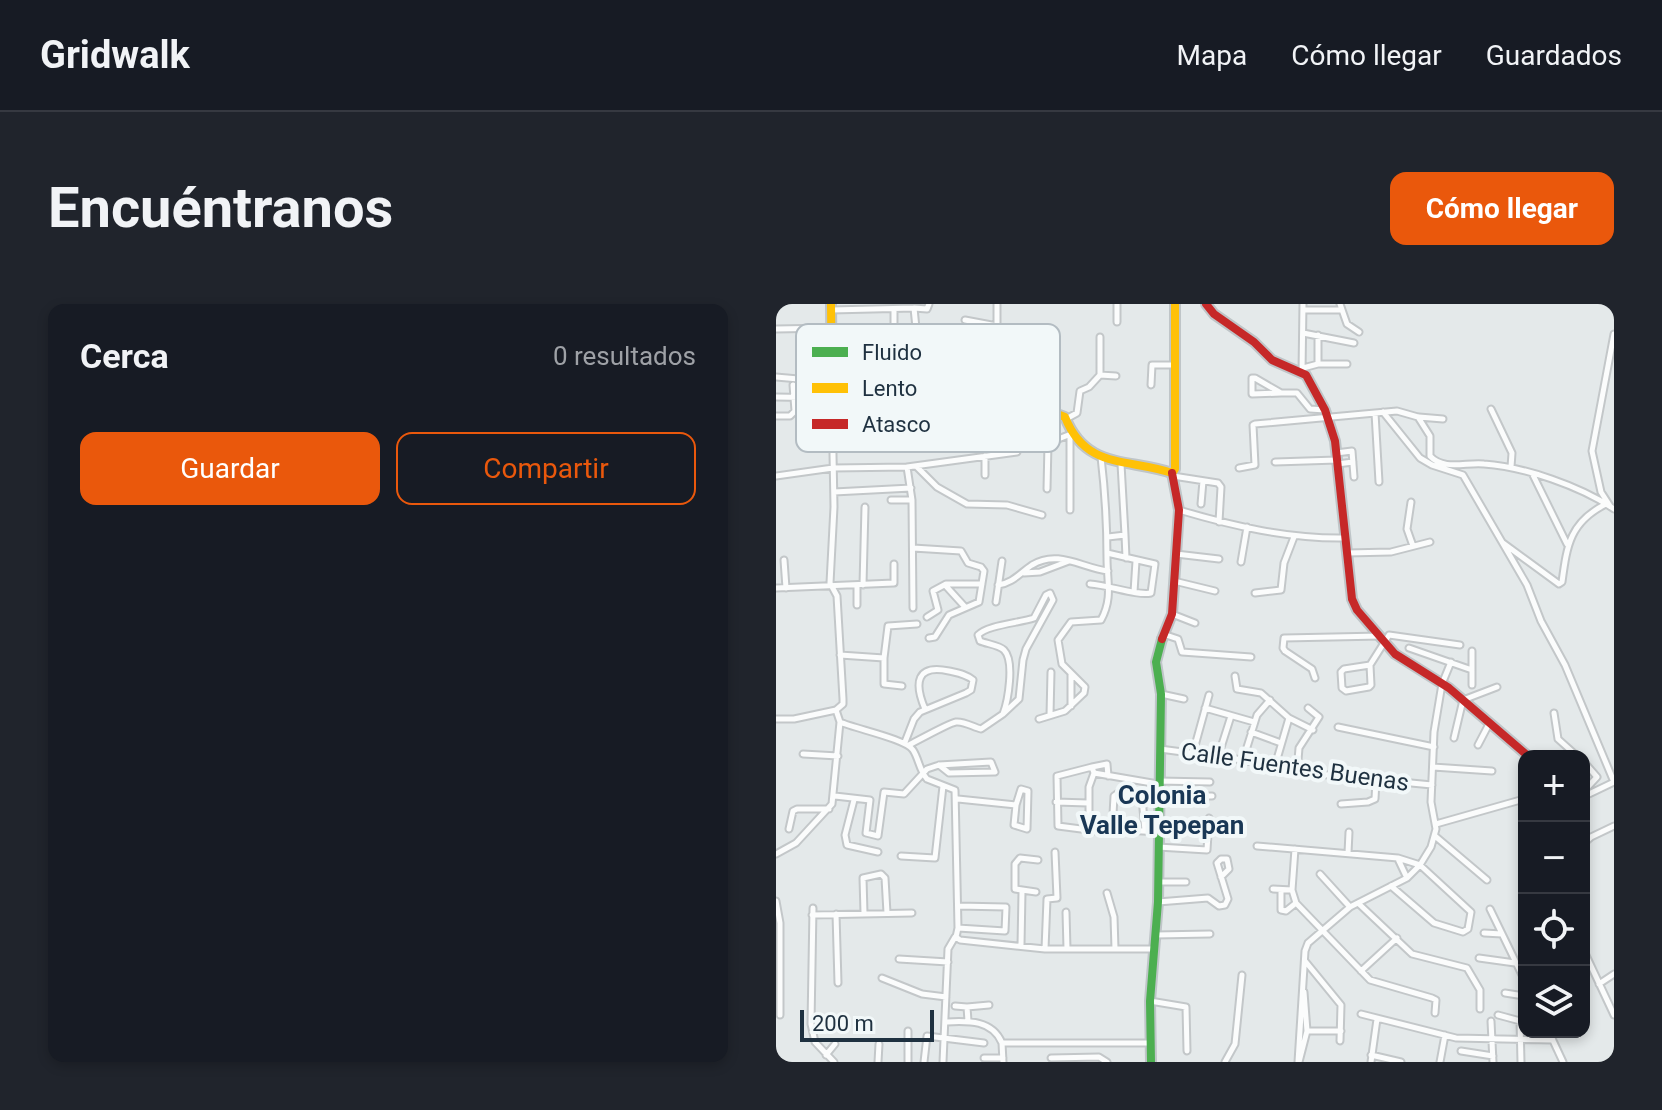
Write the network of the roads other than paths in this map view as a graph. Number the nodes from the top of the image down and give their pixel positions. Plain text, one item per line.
1 (929, 304) edge
2 (1117, 304) edge
3 (1175, 304) edge
4 (1206, 304) edge
5 (831, 307) edge
6 (1303, 307) edge
7 (1340, 307) edge
8 (914, 308) junction
9 (894, 309) junction
10 (965, 320) dead end
11 (1117, 322) dead end
12 (894, 324) edge
13 (915, 324) edge
14 (986, 324) edge
15 (776, 329) edge
16 (796, 329) edge
17 (1359, 332) dead end
18 (1303, 333) junction
19 (1614, 334) edge
20 (1318, 335) junction
21 (1100, 337) dead end
22 (1354, 343) dead end
23 (1318, 364) junction
24 (1347, 364) dead end
25 (1174, 365) junction
26 (1302, 370) junction
27 (1100, 375) junction
28 (1116, 376) dead end
29 (776, 377) edge
30 (796, 379) edge
31 (793, 385) dead end
32 (1151, 385) dead end
33 (1281, 393) junction
34 (776, 397) edge
35 (794, 397) junction
36 (1491, 409) dead end
37 (1383, 412) junction
38 (1375, 413) junction
39 (1060, 414) edge
40 (1327, 415) junction
41 (776, 416) edge
42 (1418, 417) junction
43 (1066, 419) junction
44 (1443, 419) dead end
45 (1071, 434) junction
46 (1060, 439) edge
47 (833, 452) edge
48 (1017, 452) dead end
49 (1047, 452) edge
50 (985, 456) junction
51 (1101, 456) junction
52 (1337, 459) junction
53 (1275, 462) dead end
54 (1353, 462) junction
55 (1121, 464) junction
56 (916, 466) junction
57 (907, 467) junction
58 (1511, 467) junction
59 (833, 468) junction
60 (1239, 468) dead end
61 (1172, 474) junction
62 (985, 475) dead end
63 (1533, 475) junction
64 (776, 476) edge
65 (1354, 477) dead end
66 (1203, 481) junction
67 (1379, 482) dead end
68 (911, 488) junction
69 (1047, 489) dead end
70 (834, 492) junction
71 (891, 500) dead end
72 (912, 500) junction
73 (1411, 502) dead end
74 (1201, 504) dead end
75 (1610, 506) edge
76 (865, 507) dead end
77 (1070, 510) dead end
78 (1179, 510) junction
79 (1042, 515) dead end
80 (1219, 522) junction
81 (1247, 527) junction
82 (1125, 535) junction
83 (1108, 537) junction
84 (1294, 537) junction
85 (1345, 538) junction
86 (1430, 542) dead end
87 (1502, 542) junction
88 (1567, 544) junction
89 (1413, 546) junction
90 (913, 548) junction
91 (1107, 553) junction
92 (1347, 553) junction
93 (1176, 554) junction
94 (1126, 558) junction
95 (1219, 559) dead end
96 (784, 560) dead end
97 (1002, 561) dead end
98 (1136, 561) junction
99 (1241, 562) dead end
100 (894, 564) dead end
101 (1108, 571) junction
102 (1174, 581) junction
103 (982, 584) junction
104 (1090, 584) dead end
105 (860, 585) junction
106 (945, 585) junction
107 (998, 585) junction
108 (1110, 585) junction
109 (832, 586) junction
110 (776, 588) edge
111 (786, 588) junction
112 (1215, 591) dead end
113 (1134, 592) junction
114 (1255, 593) dead end
115 (996, 602) dead end
116 (857, 605) dead end
117 (965, 607) junction
118 (913, 608) dead end
119 (1172, 614) junction
120 (927, 617) dead end
121 (1195, 623) dead end
122 (917, 624) dead end
123 (1163, 634) junction
124 (1383, 637) junction
125 (929, 638) dead end
126 (1460, 645) dead end
127 (1409, 648) dead end
128 (1472, 651) dead end
129 (840, 655) junction
130 (1251, 657) dead end
131 (884, 658) junction
132 (1451, 662) junction
133 (1370, 665) junction
134 (1472, 670) junction
135 (1051, 672) dead end
136 (1071, 675) junction
137 (1235, 676) dead end
138 (1315, 678) dead end
139 (1442, 684) junction
140 (1472, 685) dead end
141 (902, 686) dead end
142 (1497, 687) dead end
143 (1161, 694) junction
144 (1209, 695) dead end
145 (1184, 699) dead end
146 (1270, 700) junction
147 (1463, 700) junction
148 (1071, 707) junction
149 (1205, 708) junction
150 (1308, 708) dead end
151 (925, 709) junction
152 (836, 710) junction
153 (1554, 713) dead end
154 (1003, 714) junction
155 (1050, 715) junction
156 (1231, 716) junction
157 (1289, 718) junction
158 (776, 719) edge
159 (1039, 719) dead end
160 (840, 722) junction
161 (1254, 722) junction
162 (1489, 724) junction
163 (1338, 727) dead end
164 (1313, 730) junction
165 (1251, 732) junction
166 (1454, 738) dead end
167 (907, 743) junction
168 (1281, 743) junction
169 (1478, 745) dead end
170 (1434, 747) junction
171 (1158, 749) junction
172 (1524, 750) edge
173 (1570, 750) edge
174 (1193, 753) junction
175 (803, 754) dead end
176 (838, 756) junction
177 (1218, 757) junction
178 (1243, 760) junction
179 (939, 765) junction
180 (1275, 766) junction
181 (1433, 767) junction
182 (1590, 769) edge
183 (1093, 770) junction
184 (1492, 771) dead end
185 (1297, 772) junction
186 (922, 774) junction
187 (1108, 776) junction
188 (1376, 780) junction
189 (1210, 782) dead end
190 (1158, 783) junction
191 (1432, 785) junction
192 (943, 786) junction
193 (1590, 787) edge
194 (1590, 791) edge
195 (835, 796) junction
196 (1158, 796) junction
197 (1212, 796) dead end
198 (958, 799) junction
199 (854, 800) junction
200 (1518, 801) edge
201 (1056, 802) junction
202 (1088, 803) junction
203 (1341, 804) dead end
204 (1016, 805) junction
205 (830, 809) junction
206 (1209, 818) dead end
207 (1436, 824) junction
208 (1614, 826) edge
209 (789, 829) dead end
210 (1089, 829) junction
211 (1112, 829) junction
212 (1145, 831) junction
213 (1158, 832) junction
214 (1349, 832) dead end
215 (1435, 836) junction
216 (1590, 840) edge
217 (1257, 846) dead end
218 (1158, 847) junction
219 (1295, 849) junction
220 (878, 852) dead end
221 (1055, 852) dead end
222 (1348, 853) junction
223 (776, 854) edge
224 (901, 856) dead end
225 (1398, 858) junction
226 (1038, 860) dead end
227 (1420, 865) junction
228 (1320, 874) dead end
229 (1221, 877) dead end
230 (1407, 878) junction
231 (1487, 880) dead end
232 (1158, 882) junction
233 (1186, 882) dead end
234 (1391, 886) junction
235 (1273, 889) dead end
236 (1281, 890) junction
237 (1292, 890) junction
238 (1022, 892) junction
239 (1036, 892) dead end
240 (1107, 893) dead end
241 (1158, 902) junction
242 (1296, 903) junction
243 (1358, 903) junction
244 (776, 904) edge
245 (785, 906) dead end
246 (958, 906) junction
247 (1350, 907) junction
248 (1490, 909) dead end
249 (1066, 912) dead end
250 (864, 913) junction
251 (887, 913) junction
252 (912, 913) dead end
253 (836, 914) junction
254 (958, 928) junction
255 (1322, 930) junction
256 (1484, 933) dead end
257 (1210, 934) dead end
258 (1502, 934) junction
259 (1155, 935) junction
260 (1397, 938) junction
261 (958, 939) junction
262 (1021, 945) junction
263 (1045, 949) junction
264 (1067, 949) junction
265 (1115, 949) junction
266 (1155, 949) junction
267 (1479, 958) dead end
268 (899, 959) dead end
269 (1304, 960) junction
270 (948, 962) junction
271 (1516, 963) junction
272 (1590, 964) edge
273 (1518, 967) edge
274 (1361, 971) junction
275 (1614, 974) edge
276 (1242, 975) dead end
277 (882, 978) dead end
278 (838, 983) dead end
279 (1599, 984) junction
280 (1303, 987) junction
281 (1505, 993) dead end
282 (1518, 995) edge
283 (946, 997) junction
284 (1150, 1001) junction
285 (989, 1005) dead end
286 (955, 1006) dead end
287 (967, 1007) junction
288 (1480, 1009) dead end
289 (1435, 1013) dead end
290 (1361, 1014) dead end
291 (780, 1015) dead end
292 (1498, 1015) dead end
293 (1614, 1015) edge
294 (1377, 1019) junction
295 (968, 1021) junction
296 (1491, 1021) dead end
297 (1518, 1021) edge
298 (945, 1022) junction
299 (908, 1031) dead end
300 (1307, 1031) junction
301 (1341, 1031) junction
302 (1445, 1035) junction
303 (944, 1037) junction
304 (1520, 1038) edge
305 (1492, 1039) junction
306 (1553, 1040) joint
307 (1340, 1041) dead end
308 (1520, 1041) junction
309 (984, 1043) dead end
310 (1002, 1043) junction
311 (1151, 1043) junction
312 (835, 1044) dead end
313 (879, 1044) dead end
314 (1187, 1051) dead end
315 (1461, 1051) dead end
316 (826, 1055) junction
317 (984, 1058) dead end
318 (1051, 1058) dead end
319 (1371, 1058) edge
320 (1493, 1059) edge
321 (1003, 1060) edge
322 (834, 1062) edge
323 (878, 1062) edge
324 (908, 1062) edge
325 (924, 1062) edge
326 (943, 1062) edge
327 (1107, 1062) edge
328 (1151, 1062) edge
329 (1225, 1062) edge
330 (1299, 1062) edge
331 (1398, 1062) edge
332 (1440, 1062) edge
333 (1521, 1062) edge
334 (1563, 1062) edge

1 - 8 street
2 - 11 street
3 - 25 street
4 - 26 street
5 - 9 street
6 - 7 street
6 - 18 street
7 - 17 street
8 - 9 street
8 - 13 street
9 - 12 street
10 - 14 street
15 - 16 street
18 - 20 street
18 - 26 street
19 - 75 street
20 - 22 street
20 - 23 street
21 - 27 street
23 - 24 street
23 - 26 street
25 - 32 street
25 - 61 street
26 - 40 street
27 - 28 street
27 - 43 street
29 - 30 street
31 - 35 street
33 - 33 street
33 - 40 street
34 - 35 street
35 - 41 street
36 - 58 street
37 - 38 street
37 - 42 street
37 - 87 street
38 - 40 street
38 - 67 street
39 - 43 street
40 - 52 street
40 - 60 street
42 - 44 street
42 - 58 street
43 - 45 street
45 - 46 street
45 - 51 street
45 - 77 street
47 - 59 street
48 - 50 street
49 - 69 street
50 - 56 street
50 - 62 street
51 - 55 street
51 - 83 street
52 - 53 street
52 - 54 street
52 - 54 street
52 - 85 street
54 - 65 street
55 - 61 street
55 - 82 street
56 - 57 street
56 - 79 street
57 - 59 street
57 - 68 street
58 - 63 street
59 - 64 street
59 - 70 street
61 - 66 street
61 - 78 street
63 - 75 street
63 - 88 street
66 - 74 street
66 - 80 street
68 - 70 street
68 - 72 street
70 - 109 street
71 - 72 street
72 - 90 street
73 - 89 street
75 - 88 street
76 - 105 street
78 - 80 street
78 - 93 street
80 - 81 street
81 - 84 street
81 - 99 street
82 - 83 street
82 - 94 street
83 - 91 street
84 - 85 street
84 - 114 street
85 - 92 street
86 - 89 street
87 - 88 street
87 - 194 street
89 - 92 street
90 - 103 street
90 - 118 street
91 - 94 street
91 - 101 street
92 - 124 street
93 - 95 street
93 - 102 street
94 - 98 street
96 - 111 street
97 - 107 street
98 - 113 street
98 - 113 street
100 - 105 street
101 - 107 street
101 - 108 street
102 - 112 street
102 - 119 street
103 - 106 street
103 - 117 street
104 - 108 street
105 - 109 street
105 - 116 street
106 - 117 street
106 - 120 street
107 - 115 street
108 - 113 street
108 - 136 street
109 - 111 street
109 - 129 street
110 - 111 street
117 - 125 street
119 - 121 street
119 - 123 street
122 - 131 street
123 - 130 street
123 - 143 street
124 - 126 street
124 - 133 street
124 - 138 street
124 - 139 street
127 - 132 street
128 - 134 street
129 - 131 street
129 - 152 street
131 - 141 street
132 - 134 street
132 - 139 street
133 - 133 street
134 - 140 street
135 - 155 street
136 - 148 street
136 - 148 street
137 - 146 street
139 - 147 street
139 - 170 street
142 - 147 street
143 - 145 street
143 - 171 street
144 - 149 street
146 - 157 street
146 - 161 street
147 - 162 street
147 - 166 street
148 - 155 street
149 - 156 street
149 - 174 street
150 - 164 street
151 - 151 street
151 - 167 street
152 - 158 street
152 - 160 street
153 - 173 street
154 - 154 street
154 - 167 street
155 - 159 street
156 - 161 street
156 - 177 street
157 - 164 street
157 - 168 street
160 - 167 street
160 - 176 street
161 - 165 street
162 - 169 street
162 - 172 street
163 - 170 street
164 - 185 street
165 - 168 street
165 - 178 street
167 - 186 street
168 - 180 street
170 - 181 street
171 - 174 street, Calle Fuentes Buenas
171 - 190 street
174 - 177 street, Calle Fuentes Buenas
175 - 176 street
176 - 195 street
177 - 178 street, Calle Fuentes Buenas
178 - 180 street, Calle Fuentes Buenas
179 - 179 street
179 - 186 street
180 - 185 street, Calle Fuentes Buenas
181 - 184 street
181 - 191 street
182 - 193 street
183 - 187 street
183 - 187 street
183 - 201 street
183 - 202 street
185 - 188 street, Calle Fuentes Buenas
186 - 192 street
186 - 199 street
187 - 190 street
188 - 191 street, Calle Fuentes Buenas
188 - 203 street
189 - 190 street
190 - 196 street
191 - 207 street
192 - 198 street
192 - 224 street
195 - 199 street
195 - 205 street
196 - 197 street
196 - 213 street
198 - 204 street
198 - 246 street
199 - 220 street
200 - 207 street
201 - 202 street
201 - 210 street
202 - 210 street
204 - 204 street
205 - 209 street
205 - 223 street
206 - 218 street
207 - 215 street
208 - 216 street
210 - 211 street
211 - 212 street
211 - 212 street
212 - 213 street
213 - 218 street
214 - 222 street
215 - 227 street
215 - 231 street
217 - 219 street
218 - 232 street
219 - 222 street
219 - 237 street
221 - 263 street
222 - 225 street
225 - 227 street
225 - 230 street
226 - 238 street
227 - 230 street
227 - 234 street
228 - 247 street
229 - 241 street
230 - 234 street
232 - 233 street
232 - 241 street
234 - 243 street
235 - 236 street
236 - 237 street
236 - 242 street
237 - 242 street
238 - 239 street
238 - 262 street
240 - 265 street
241 - 259 street
242 - 255 street
243 - 247 street
243 - 260 street
244 - 245 street
244 - 291 street
246 - 254 street
246 - 254 street
247 - 255 street
248 - 258 street
249 - 264 street
250 - 251 street
250 - 251 street
250 - 253 street
251 - 252 street
253 - 278 street
253 - 316 street
254 - 261 street
255 - 269 street
255 - 274 street
256 - 258 street
257 - 259 street
258 - 271 street
259 - 266 street
260 - 274 street
260 - 288 street
261 - 262 street
261 - 270 street
262 - 263 street
263 - 264 street
264 - 265 street
265 - 266 street
266 - 284 street
267 - 271 street
268 - 270 street
269 - 280 street
269 - 301 street
270 - 283 street
271 - 273 street
272 - 279 street
274 - 289 street
275 - 279 street
276 - 329 street
277 - 283 street
279 - 293 street
280 - 300 street
280 - 330 street
281 - 282 street
283 - 298 street
284 - 311 street
284 - 314 street
285 - 287 street
286 - 287 street
287 - 295 street
290 - 294 street
292 - 297 street
294 - 302 street
294 - 319 street
295 - 298 street
295 - 310 street
296 - 305 street
298 - 303 street
299 - 324 street
300 - 301 street
300 - 330 street
301 - 307 street
302 - 305 street
302 - 332 street
303 - 309 street
303 - 325 street
303 - 326 street
304 - 308 street
305 - 308 street
305 - 320 street
306 - 308 street
306 - 334 street
308 - 333 street
310 - 311 street
310 - 321 street
311 - 328 street
312 - 316 street
313 - 323 street
315 - 320 street
316 - 322 street
317 - 321 street
318 - 327 street
319 - 331 street

